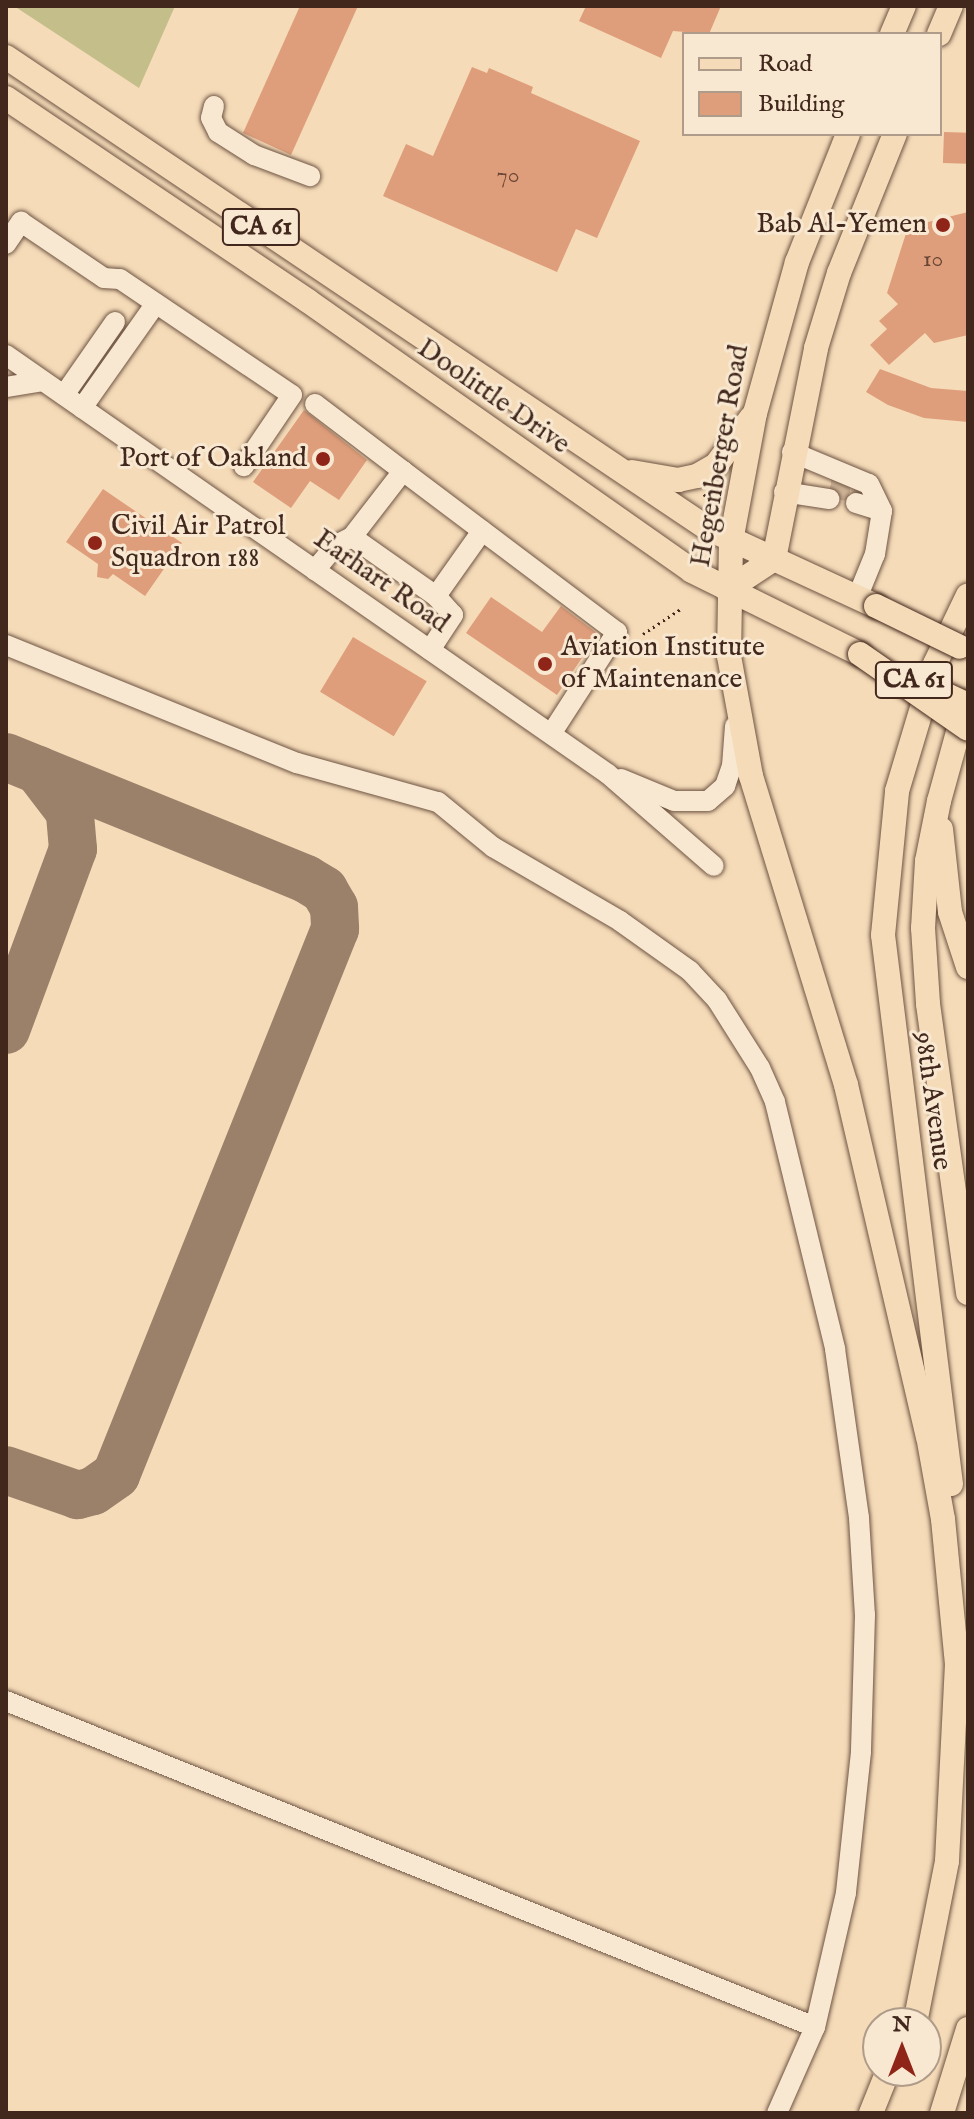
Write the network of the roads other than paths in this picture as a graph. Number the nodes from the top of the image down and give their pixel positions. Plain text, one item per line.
1 (904, 6) edge
2 (951, 6) edge
3 (893, 32) edge
4 (940, 32) edge
5 (6, 57) edge
6 (6, 98) edge
7 (214, 106) dead end
8 (847, 136) edge
9 (894, 136) edge
10 (310, 176) dead end
11 (6, 244) edge
12 (156, 303) junction
13 (115, 322) dead end
14 (6, 355) edge
15 (43, 381) junction
16 (6, 387) edge
17 (64, 395) junction
18 (315, 404) dead end
19 (82, 408) junction
20 (755, 413) junction
21 (792, 452) junction
22 (244, 466) dead end
23 (403, 471) junction
24 (622, 471) junction
25 (785, 486) junction
26 (830, 494) tunnel mouth
27 (856, 498) tunnel mouth
28 (882, 511) junction
29 (482, 531) junction
30 (352, 537) junction
31 (731, 541) junction
32 (774, 559) junction
33 (315, 570) junction
34 (727, 590) junction
35 (968, 595) edge
36 (436, 596) junction
37 (866, 602) junction
38 (6, 645) edge
39 (430, 650) junction
40 (968, 650) edge
41 (860, 654) junction
42 (968, 698) edge
43 (968, 705) edge
44 (736, 710) junction
45 (968, 729) edge
46 (551, 734) junction
47 (608, 774) junction
48 (939, 801) junction
49 (714, 866) dead end
50 (968, 967) edge
51 (968, 1293) edge
52 (958, 1676) junction
53 (6, 1701) edge
54 (932, 1951) junction
55 (913, 2007) edge
56 (919, 2007) edge
57 (815, 2027) junction
58 (968, 2029) edge
59 (882, 2087) edge
60 (897, 2087) edge
61 (777, 2113) edge
62 (871, 2113) edge
63 (889, 2113) edge
64 (942, 2113) edge

1 - 3 main road
2 - 4 main road
5 - 24 main road, Doolittle Drive / CA 61
6 - 34 main road, Doolittle Drive / CA 61
7 - 10 street
8 - 20 main road, Hegenberger Road
9 - 21 main road
11 - 12 street
12 - 19 street
12 - 22 street
13 - 17 street
14 - 15 street, Earhart Road
15 - 16 street
15 - 17 street, Earhart Road
17 - 19 street, Earhart Road
18 - 23 street
19 - 33 street, Earhart Road
20 - 24 main road
20 - 31 main road, Hegenberger Road
21 - 25 main road
21 - 28 street
23 - 29 street
23 - 30 street
24 - 31 main road, Doolittle Drive / CA 61
25 - 26 street
25 - 32 main road
27 - 28 street
28 - 37 street
29 - 36 street
29 - 46 street
30 - 33 street
30 - 36 street
31 - 32 main road, Doolittle Drive / CA 61
31 - 34 main road, Hegenberger Road
32 - 34 main road, Hegenberger Road
32 - 37 main road, Doolittle Drive / CA 61
33 - 39 street, Earhart Road
34 - 41 main road, Doolittle Drive / CA 61
34 - 44 main road
35 - 52 main road, 98th Avenue
36 - 39 street
37 - 40 main road, Doolittle Drive / CA 61, bridge
38 - 57 street
39 - 46 street, Earhart Road
41 - 43 main road, Doolittle Drive / CA 61, bridge
41 - 45 main road, bridge
42 - 48 main road, 98th Avenue
44 - 47 street
44 - 52 main road
46 - 47 street, Earhart Road
47 - 49 street, Earhart Road
48 - 50 main road
48 - 51 main road, 98th Avenue
52 - 54 main road
53 - 57 street
54 - 55 main road
54 - 56 main road
57 - 61 street
58 - 64 main road
59 - 62 main road
60 - 63 main road

